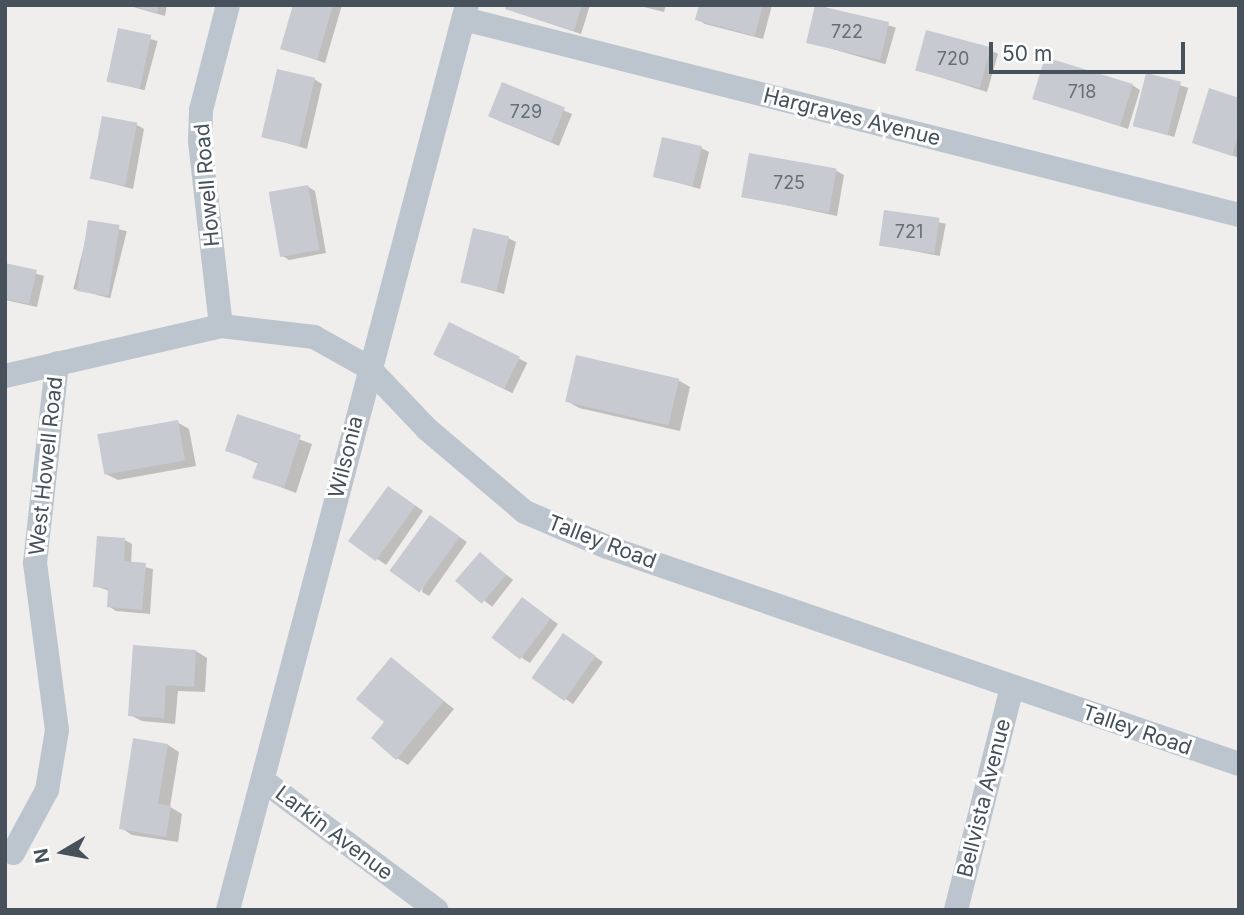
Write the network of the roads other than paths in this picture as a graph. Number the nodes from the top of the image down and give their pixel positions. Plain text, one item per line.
1 (228, 5) edge
2 (466, 12) edge
3 (1239, 215) edge
4 (221, 326) junction
5 (57, 363) junction
6 (368, 367) junction
7 (5, 376) edge
8 (1012, 687) junction
9 (1239, 764) edge
10 (265, 782) junction
11 (13, 853) dead end
12 (228, 910) edge
13 (437, 910) edge
14 (956, 910) edge

1 - 4 street, Howell Road
2 - 3 street, Hargraves Avenue
2 - 6 street, Wilsonia
4 - 5 street, Talley Road
4 - 6 street, Talley Road
5 - 7 street, Talley Road
5 - 11 street, West Howell Road
6 - 8 street, Talley Road
6 - 10 street, Wilsonia
8 - 9 street, Talley Road
8 - 14 street, Bellvista Avenue
10 - 12 street, Wilsonia
10 - 13 street, Larkin Avenue

